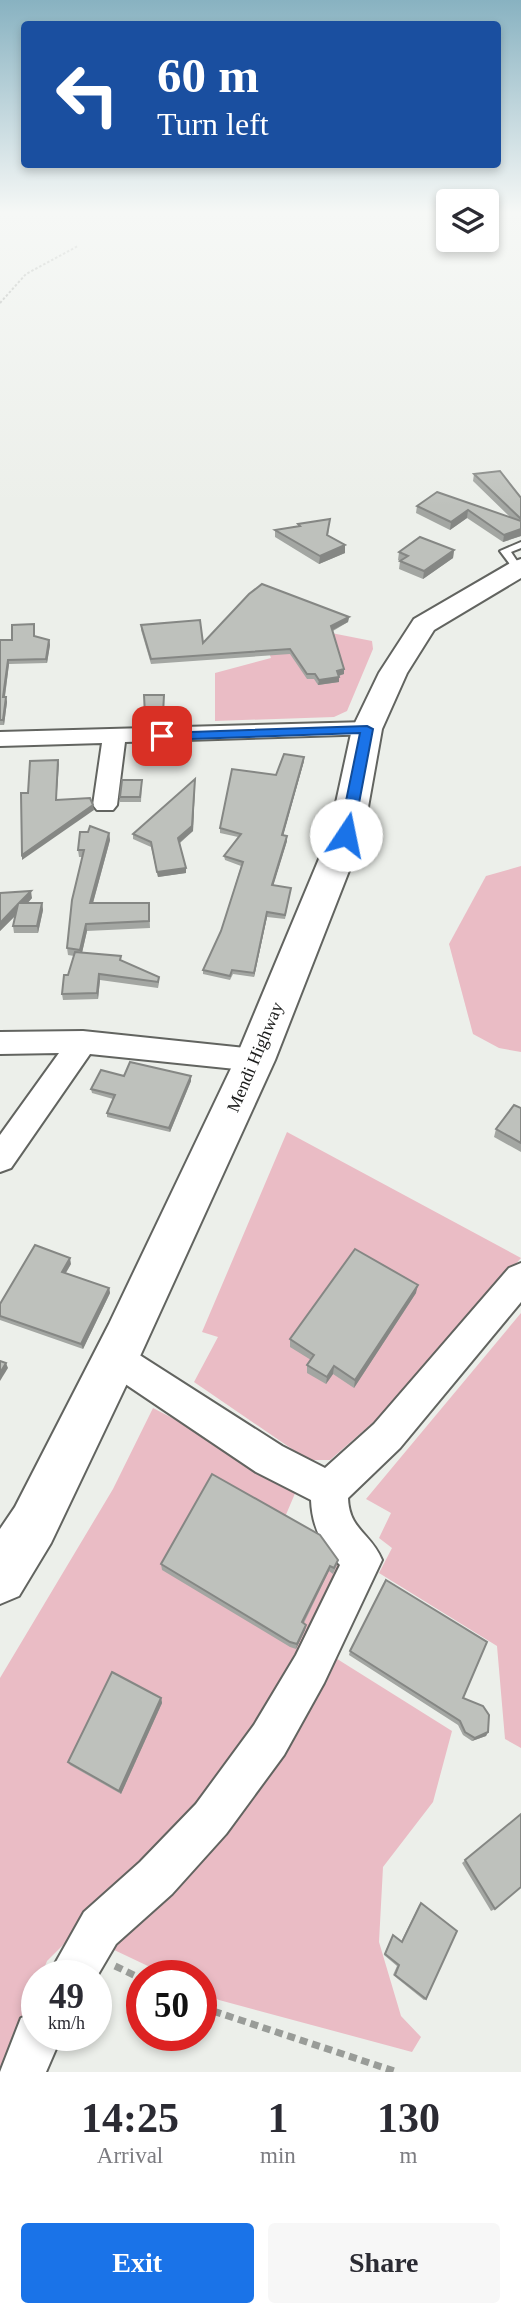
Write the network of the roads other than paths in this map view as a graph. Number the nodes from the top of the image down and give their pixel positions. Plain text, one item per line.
1 (520, 560) edge
2 (367, 729) junction
3 (114, 738) junction
4 (0, 739) edge
5 (105, 805) dead end
6 (83, 1042) junction
7 (0, 1043) edge
8 (256, 1060) junction
9 (0, 1159) edge
10 (521, 1278) edge
11 (115, 1358) junction
12 (329, 1490) junction
13 (0, 1577) edge
14 (81, 1960) edge
15 (31, 2051) edge
16 (22, 2072) edge

1 - 2 main road, Mendi Highway
2 - 3 street
2 - 8 main road, Mendi Highway
3 - 4 street
3 - 5 street
6 - 7 street
6 - 8 street
6 - 9 street
8 - 11 main road, Mendi Highway
10 - 12 street
11 - 12 street
11 - 13 main road, Mendi Highway
12 - 14 street
15 - 16 street

